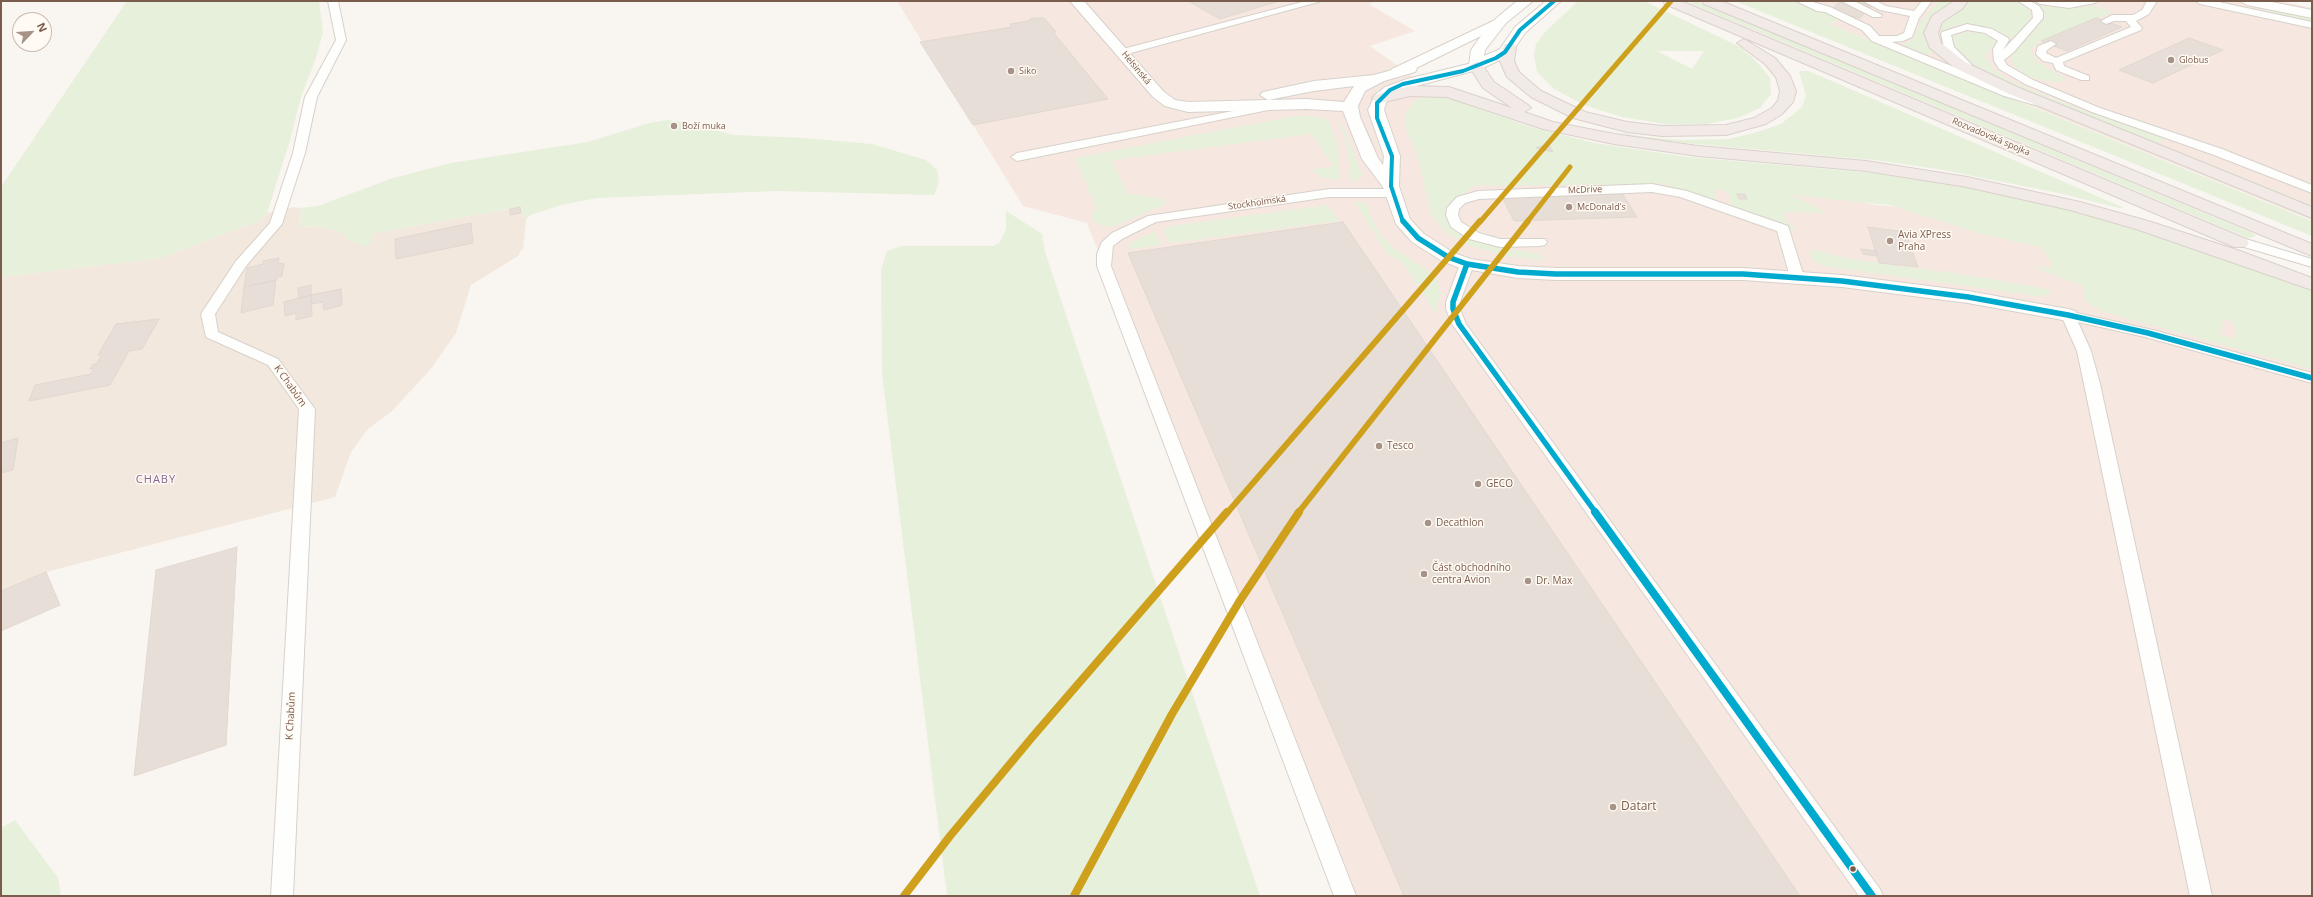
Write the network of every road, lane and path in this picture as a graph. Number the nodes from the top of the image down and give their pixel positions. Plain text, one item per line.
1 (333, 1) edge
2 (1077, 1) edge
3 (1317, 1) edge
4 (1526, 1) edge
5 (1554, 1) edge
6 (1658, 1) edge
7 (1670, 1) edge
8 (1709, 1) edge
9 (1801, 1) edge
10 (1846, 1) edge
11 (1868, 1) edge
12 (1928, 1) edge
13 (1961, 1) edge
14 (2023, 1) edge
15 (2040, 1) edge
16 (2092, 1) edge
17 (2152, 1) edge
18 (2200, 1) edge
19 (2246, 1) edge
20 (1681, 4) edge
21 (1830, 4) edge
22 (1880, 11) edge
23 (1916, 14) junction
24 (2312, 14) edge
25 (2130, 19) junction
26 (1502, 20) junction
27 (2106, 21) dead end
28 (2312, 25) edge
29 (1876, 39) junction
30 (2051, 44) dead end
31 (1509, 47) junction
32 (1123, 52) junction
33 (2000, 58) junction
34 (2057, 61) junction
35 (1476, 66) junction
36 (1397, 72) junction
37 (1380, 78) junction
38 (1985, 78) junction
39 (2085, 78) dead end
40 (1518, 80) junction
41 (1380, 98) junction
42 (1210, 106) junction
43 (1275, 106) junction
44 (1350, 107) junction
45 (2058, 109) junction
46 (1583, 133) junction
47 (1016, 158) dead end
48 (2312, 189) edge
49 (1392, 190) junction
50 (2312, 213) edge
51 (2252, 226) junction
52 (2229, 238) junction
53 (1540, 242) dead end
54 (2312, 251) edge
55 (2312, 262) edge
56 (1467, 264) junction
57 (2312, 273) edge
58 (1797, 277) junction
59 (2312, 284) edge
60 (2068, 315) junction
61 (2312, 378) edge
62 (282, 896) edge
63 (1344, 896) edge
64 (1872, 896) edge
65 (2201, 896) edge

1 - 62 lane, K Chabům
2 - 32 street, Helsinská
3 - 32 lane
4 - 26 street
5 - 31 street
6 - 40 highway
7 - 20 highway, Rozvadovská spojka
8 - 51 highway, Rozvadovská spojka
9 - 21 lane
10 - 22 lane
11 - 22 lane
12 - 23 lane
13 - 38 highway
14 - 33 lane
15 - 16 lane
17 - 25 lane
18 - 28 lane
19 - 24 street
20 - 52 highway, Rozvadovská spojka
21 - 22 lane
22 - 23 lane
22 - 29 lane
23 - 29 lane
25 - 27 lane
25 - 34 lane
26 - 35 street
26 - 36 street
29 - 45 lane
30 - 34 lane
31 - 35 street
31 - 40 highway
32 - 42 street, Helsinská
33 - 38 lane
33 - 48 lane
34 - 39 lane
35 - 36 street
35 - 40 highway
35 - 41 street
35 - 46 highway
36 - 37 street
37 - 42 street, Helsinská
37 - 44 street
38 - 45 highway
41 - 46 highway
41 - 49 street
42 - 43 street, Helsinská
43 - 44 street, Helsinská
43 - 47 lane
44 - 49 street
45 - 50 highway
46 - 59 highway
49 - 56 street
49 - 63 lane, Stockholmská
51 - 54 highway, Rozvadovská spojka
51 - 55 lane
52 - 55 lane
52 - 57 highway, Rozvadovská spojka
53 - 58 lane, McDrive
56 - 58 street
56 - 64 lane
58 - 60 street
60 - 61 lane
60 - 65 lane

